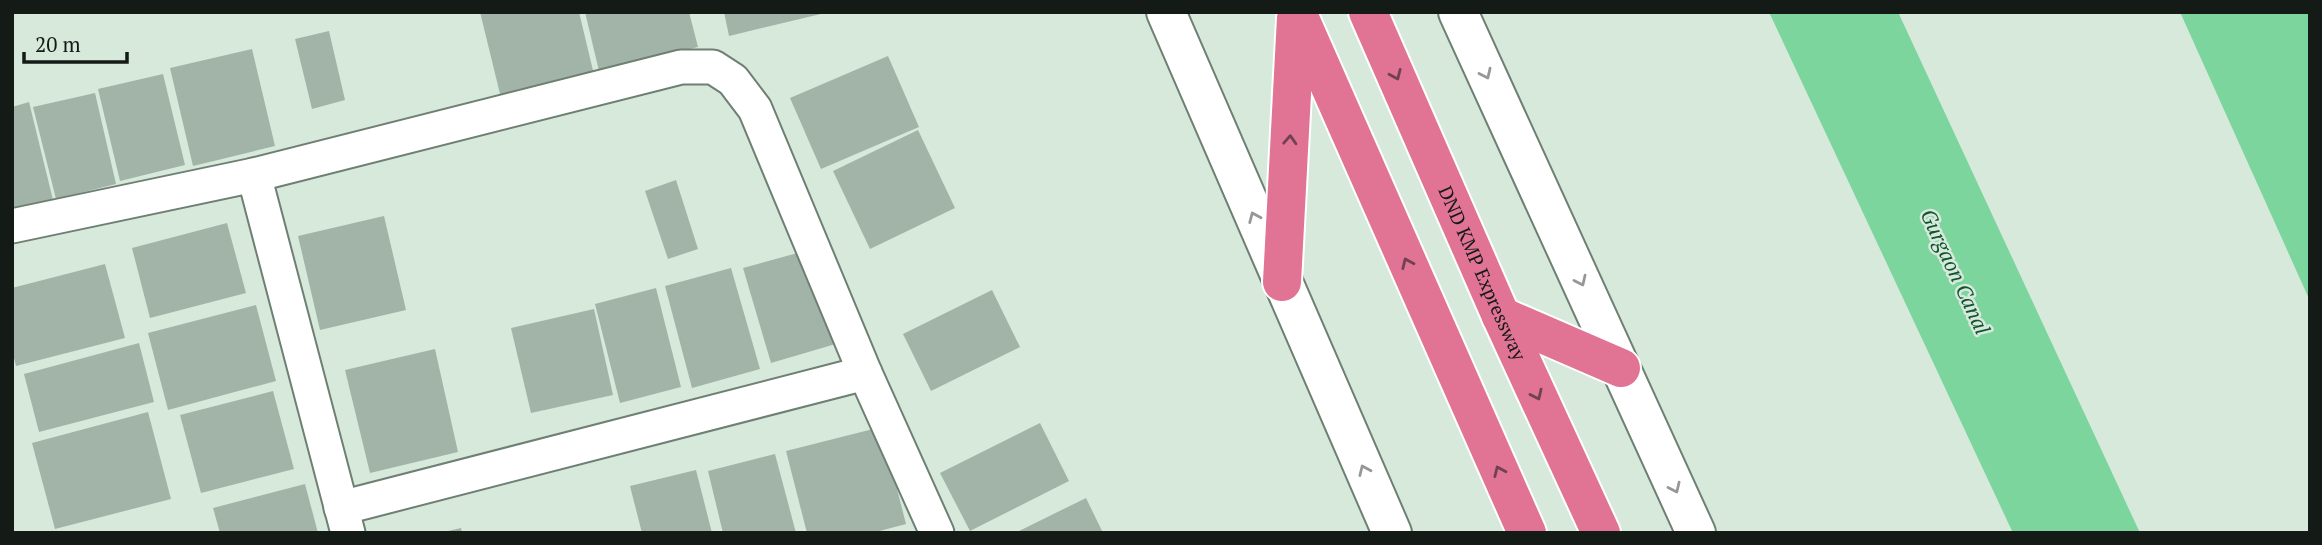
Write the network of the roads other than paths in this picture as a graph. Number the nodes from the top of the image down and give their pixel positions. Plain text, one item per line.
1 (1166, 12) edge
2 (1297, 12) edge
3 (1368, 12) edge
4 (1458, 12) edge
5 (254, 175) junction
6 (12, 226) edge
7 (1282, 282) junction
8 (1501, 316) junction
9 (1621, 368) junction
10 (865, 373) junction
11 (344, 521) edge
12 (937, 533) edge
13 (1391, 533) edge
14 (1528, 533) edge
15 (1601, 533) edge
16 (1696, 533) edge

7 -> 1 street
7 -> 2 highway
14 -> 2 highway
3 -> 8 highway, DND KMP Expressway
4 -> 9 street
5 - 6 street
5 - 10 street
5 - 11 street
13 -> 7 street
8 - 9 highway
8 -> 15 highway, DND KMP Expressway
9 -> 16 street
10 - 11 street
10 - 12 street

